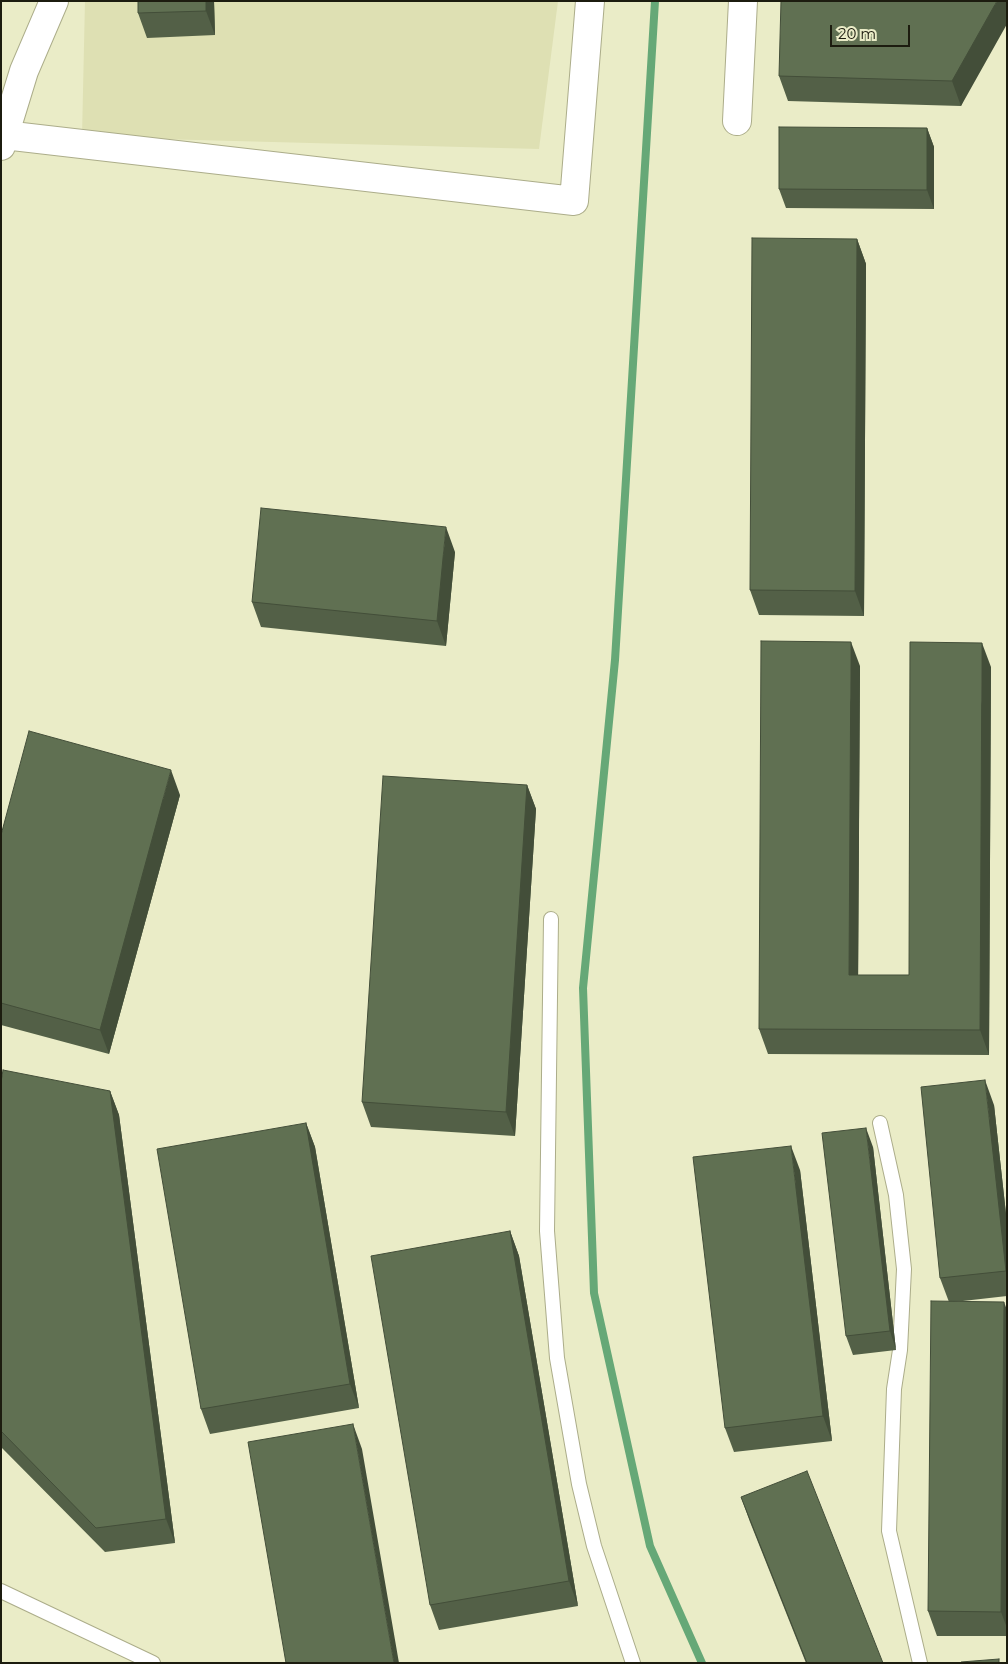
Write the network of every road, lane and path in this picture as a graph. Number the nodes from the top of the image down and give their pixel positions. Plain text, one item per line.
1 (54, 1) edge
2 (590, 1) edge
3 (742, 1) edge
4 (737, 121) dead end
5 (2, 140) edge
6 (551, 918) dead end
7 (880, 1123) dead end
8 (1, 1591) edge
9 (153, 1663) edge
10 (633, 1663) edge
11 (920, 1663) edge

1 - 5 street
2 - 5 street
3 - 4 street
6 - 10 lane
7 - 11 lane
8 - 9 lane

